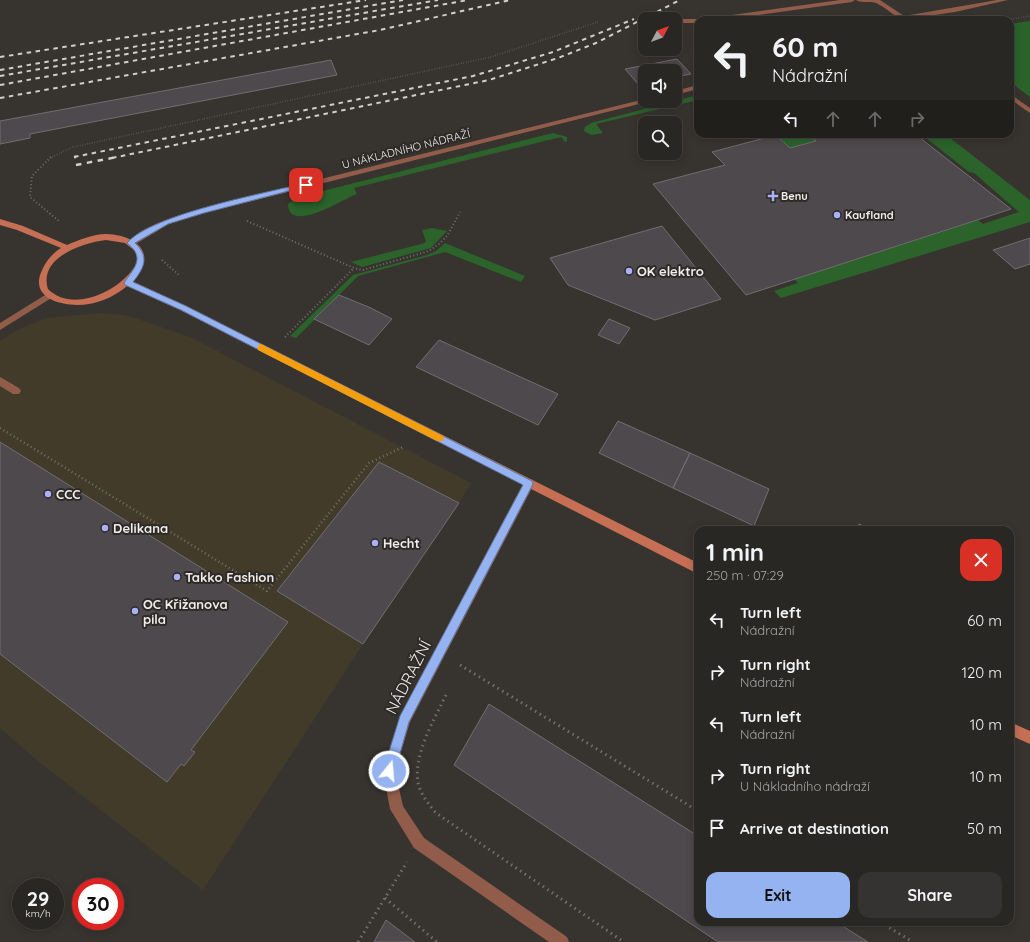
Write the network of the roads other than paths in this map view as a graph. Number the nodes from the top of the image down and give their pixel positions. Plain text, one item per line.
1 (852, 0) edge
2 (859, 0) edge
3 (1005, 0) edge
4 (877, 1) edge
5 (738, 16) edge
6 (900, 16) edge
7 (921, 16) edge
8 (682, 21) edge
9 (694, 21) edge
10 (694, 88) edge
11 (682, 91) edge
12 (1014, 99) edge
13 (638, 102) edge
14 (1030, 111) edge
15 (0, 222) edge
16 (131, 243) junction
17 (68, 248) junction
18 (128, 283) junction
19 (50, 295) junction
20 (0, 327) edge
21 (0, 381) edge
22 (16, 391) dead end
23 (529, 483) junction
24 (694, 567) edge
25 (1014, 730) edge
26 (1030, 738) edge
27 (562, 942) edge

1 - 5 street
2 - 4 street
3 - 7 street
4 - 6 street
8 - 9 street
10 - 11 street
12 - 14 street
13 - 16 street, U NÁKLADNÍHO NÁDRAŽÍ
15 - 17 main road
16 - 17 main road
16 - 18 main road
17 - 19 main road
18 - 19 main road
18 - 23 main road
19 - 20 street
21 - 22 street
23 - 24 main road
23 - 27 street, NÁDRAŽNÍ
25 - 26 main road

